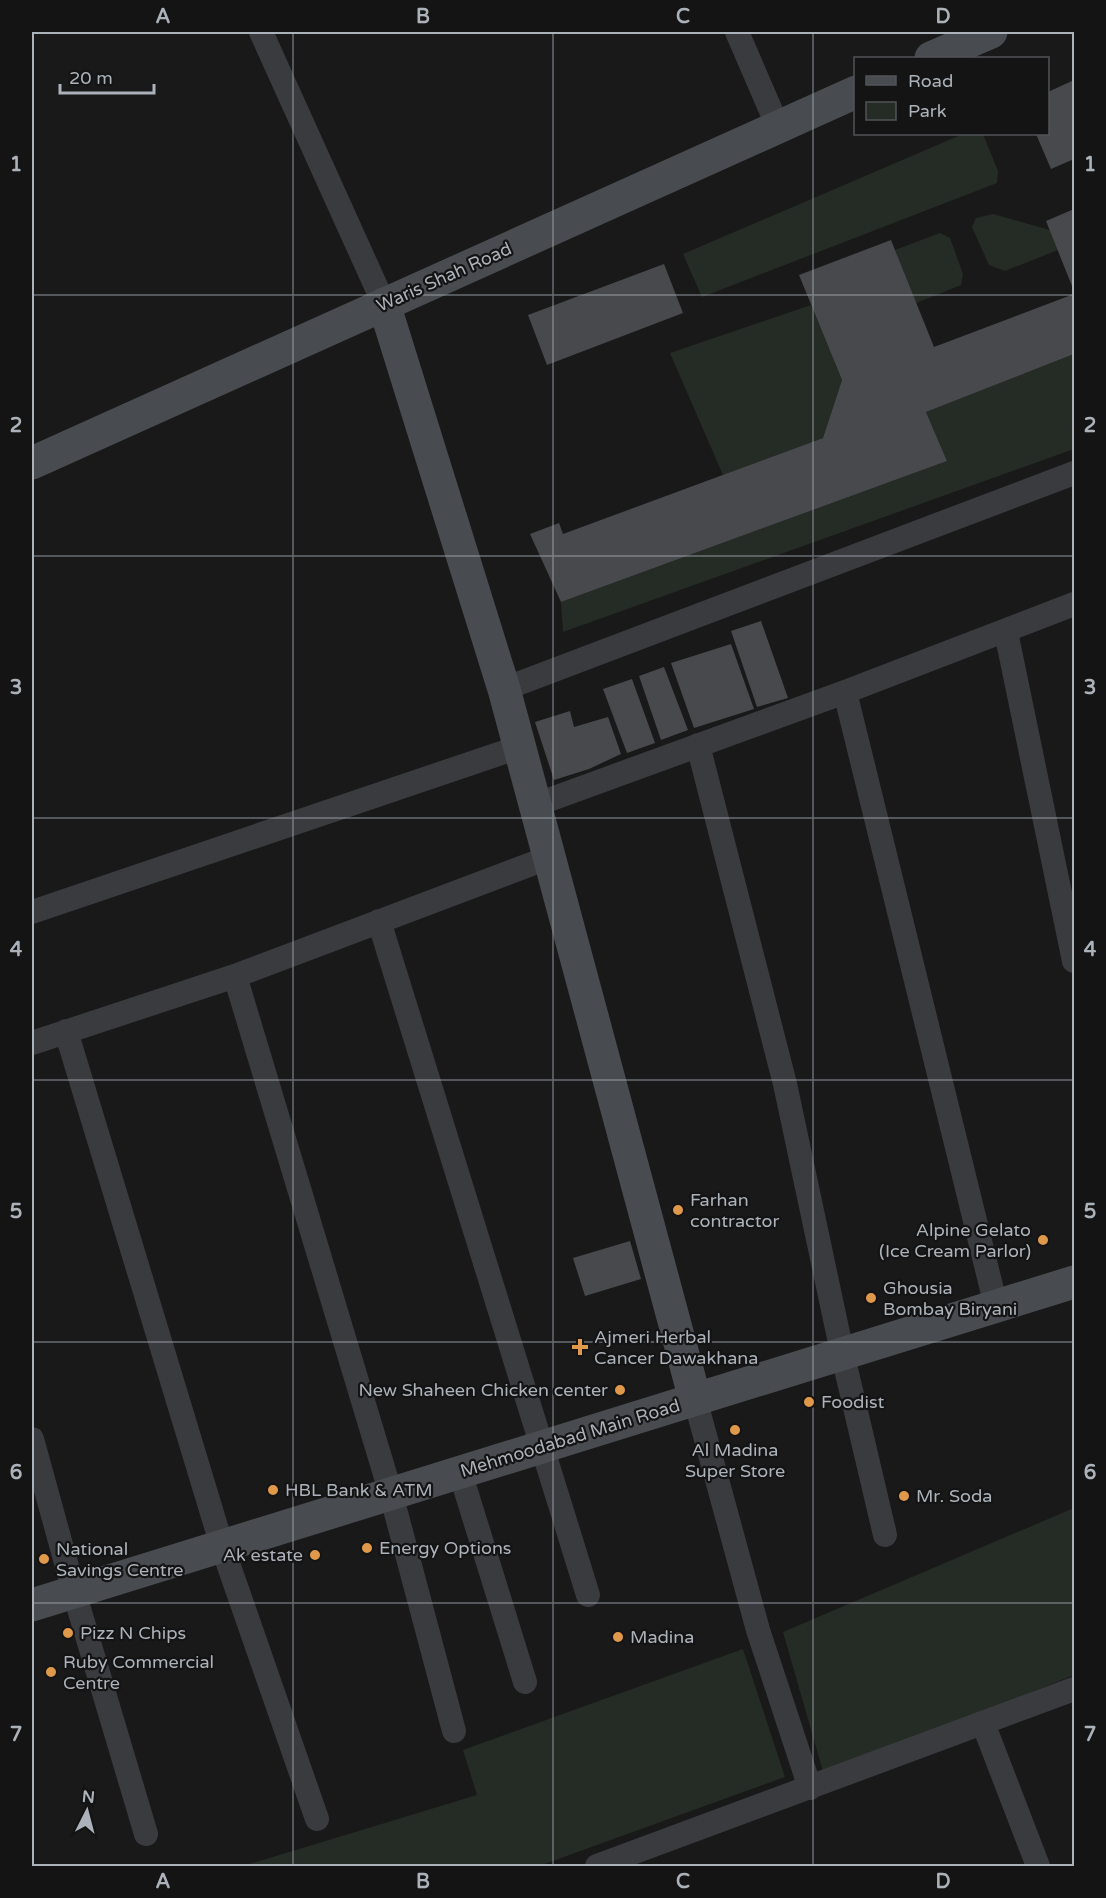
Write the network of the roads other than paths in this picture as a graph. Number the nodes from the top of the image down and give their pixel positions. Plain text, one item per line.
1 (261, 32) edge
2 (737, 32) edge
3 (991, 32) edge
4 (933, 57) edge
5 (854, 92) edge
6 (778, 127) junction
7 (384, 304) junction
8 (33, 457) edge
9 (1074, 472) edge
10 (1074, 604) edge
11 (1006, 632) junction
12 (504, 689) junction
13 (845, 692) junction
14 (698, 745) junction
15 (519, 747) junction
16 (535, 805) junction
17 (550, 857) junction
18 (32, 912) edge
19 (379, 921) junction
20 (1074, 961) edge
21 (235, 976) junction
22 (66, 1032) junction
23 (32, 1043) edge
24 (1074, 1282) edge
25 (996, 1306) junction
26 (842, 1352) junction
27 (695, 1399) junction
28 (32, 1438) edge
29 (542, 1447) junction
30 (460, 1472) junction
31 (391, 1494) junction
32 (885, 1535) dead end
33 (222, 1546) junction
34 (74, 1592) junction
35 (588, 1595) dead end
36 (32, 1605) edge
37 (525, 1682) dead end
38 (1074, 1689) edge
39 (983, 1724) junction
40 (454, 1731) dead end
41 (810, 1788) junction
42 (317, 1818) dead end
43 (146, 1834) dead end
44 (597, 1866) edge
45 (1038, 1866) edge

1 - 7 street
2 - 6 street
3 - 4 main road
5 - 6 main road, Waris Shah Road
6 - 7 main road, Waris Shah Road
7 - 8 main road, Waris Shah Road
7 - 12 main road
9 - 12 street
10 - 11 street
11 - 13 street
11 - 20 street
12 - 15 main road
13 - 14 street
13 - 25 street
14 - 16 street
14 - 26 street
15 - 16 main road
15 - 18 street
16 - 17 main road
17 - 19 street
17 - 27 main road
19 - 21 street
19 - 29 street
21 - 22 street
21 - 31 street
22 - 23 street
22 - 33 street
24 - 25 main road, Mehmoodabad Main Road
25 - 26 main road, Mehmoodabad Main Road
26 - 27 main road, Mehmoodabad Main Road
26 - 32 street
27 - 29 main road, Mehmoodabad Main Road
27 - 41 street
28 - 34 street
29 - 30 main road, Mehmoodabad Main Road
29 - 35 street
30 - 31 main road, Mehmoodabad Main Road
30 - 37 street
31 - 33 main road, Mehmoodabad Main Road
31 - 40 street
33 - 34 main road, Mehmoodabad Main Road
33 - 42 street
34 - 36 main road, Mehmoodabad Main Road
34 - 43 street
38 - 39 street
39 - 41 street
39 - 45 street
41 - 44 street

